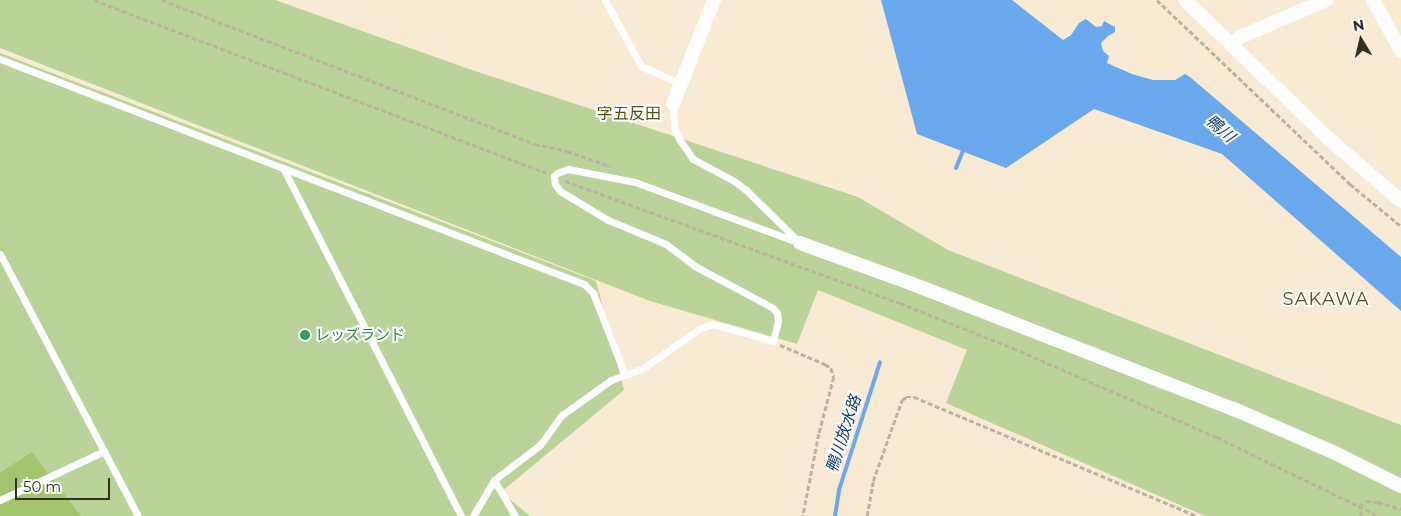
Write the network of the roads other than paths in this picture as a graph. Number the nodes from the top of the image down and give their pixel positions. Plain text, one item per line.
1 (605, 0) edge
2 (714, 0) edge
3 (1185, 0) edge
4 (1326, 0) edge
5 (1373, 0) edge
6 (1231, 45) junction
7 (1401, 51) edge
8 (0, 59) edge
9 (681, 84) junction
10 (673, 104) joint
11 (283, 168) junction
12 (1401, 201) edge
13 (800, 243) junction
14 (0, 254) edge
15 (625, 375) junction
16 (104, 451) junction
17 (494, 480) junction
18 (1401, 486) edge
19 (0, 500) edge
20 (138, 516) edge
21 (461, 516) edge
22 (473, 516) edge
23 (515, 516) edge

1 - 9 lane
2 - 9 street
3 - 6 street
4 - 6 street
5 - 7 street
6 - 12 street
8 - 11 lane
9 - 10 street
10 - 13 lane
11 - 15 lane
11 - 21 lane
13 - 15 lane
13 - 18 street
14 - 16 lane
15 - 17 lane
16 - 19 lane
16 - 20 lane
17 - 22 lane
17 - 23 lane

